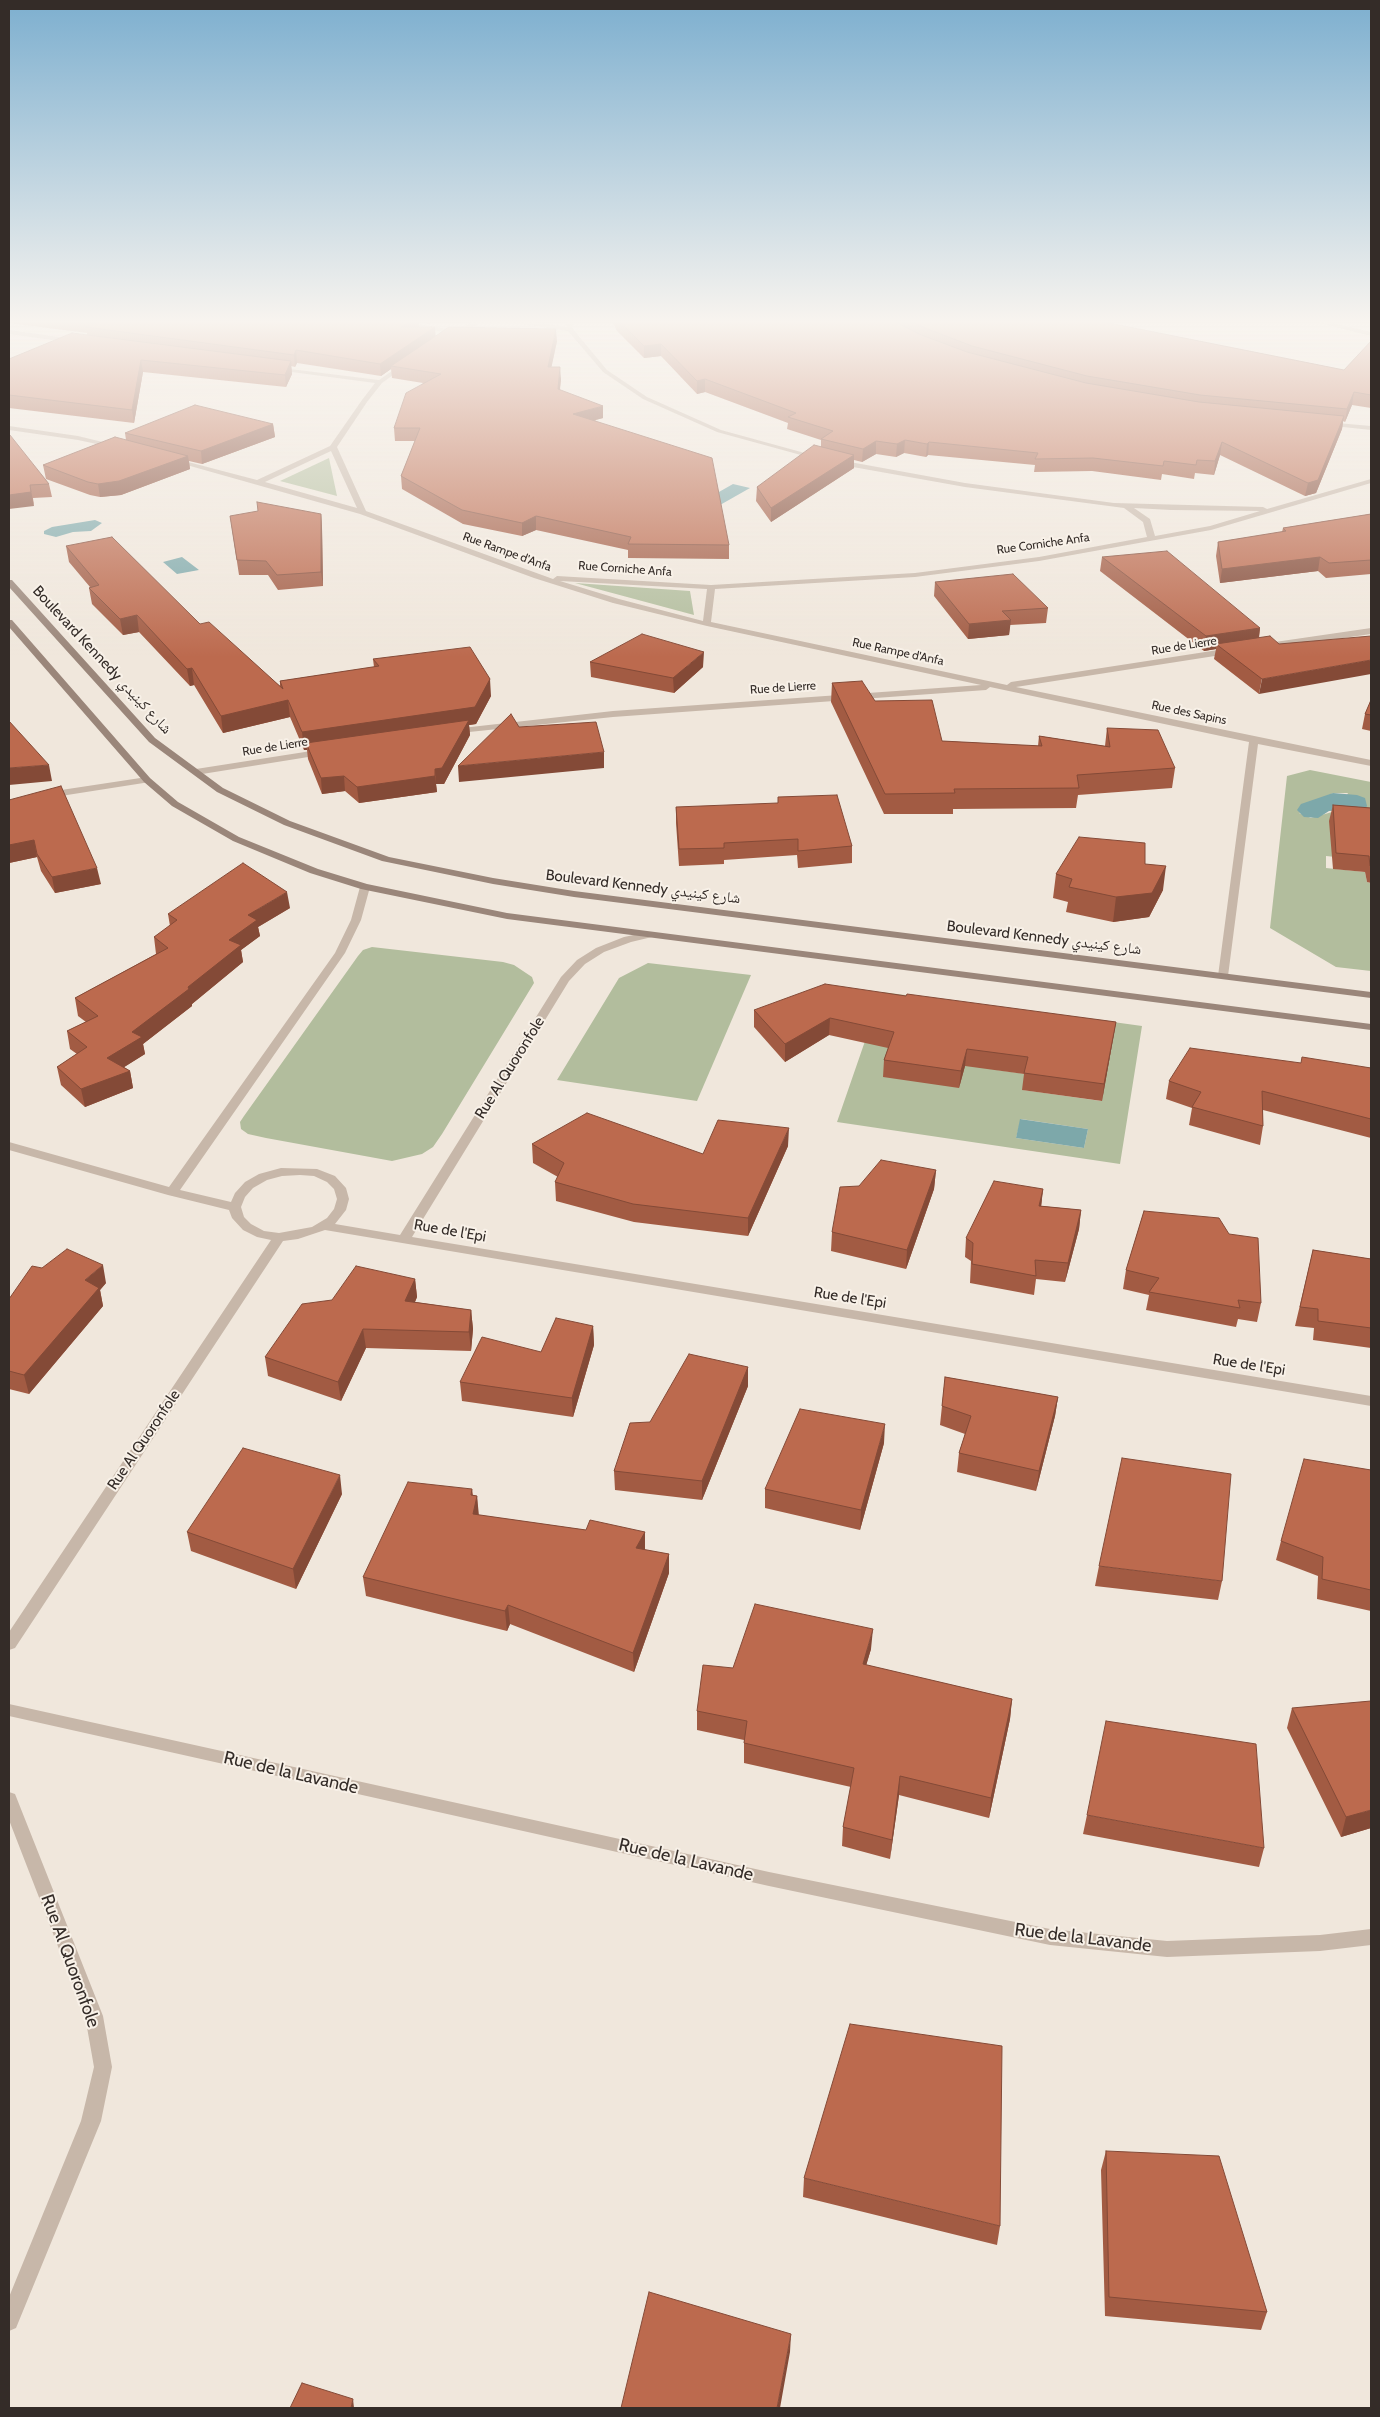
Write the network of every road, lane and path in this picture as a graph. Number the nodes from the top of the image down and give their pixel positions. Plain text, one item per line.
1 (35, 432) edge
2 (342, 432) edge
3 (722, 432) edge
4 (333, 447) junction
5 (127, 449) edge
6 (164, 458) edge
7 (1371, 481) edge
8 (259, 482) junction
9 (1125, 506) junction
10 (1278, 509) junction
11 (363, 512) junction
12 (1152, 540) junction
13 (537, 576) junction
14 (9, 582) edge
15 (711, 587) junction
16 (9, 622) edge
17 (707, 624) junction
18 (1371, 631) edge
19 (1255, 648) edge
20 (1245, 649) edge
21 (1002, 686) junction
22 (443, 733) edge
23 (1254, 740) junction
24 (338, 750) edge
25 (1371, 762) edge
26 (196, 772) junction
27 (147, 780) junction
28 (38, 796) edge
29 (365, 887) junction
30 (648, 935) junction
31 (1223, 976) junction
32 (1371, 995) edge
33 (1371, 1027) edge
34 (9, 1146) edge
35 (172, 1192) junction
36 (235, 1207) junction
37 (323, 1226) junction
38 (279, 1236) junction
39 (404, 1240) junction
40 (1371, 1401) edge
41 (9, 1644) edge
42 (9, 1710) edge
43 (9, 1799) edge
44 (1371, 1937) edge
45 (9, 2321) edge

1 - 5 street
2 - 4 street
3 - 9 street
4 - 8 street
4 - 11 street
6 - 8 street, Rue Rampe d'Anfa
7 - 10 street, Rue Corniche Anfa
8 - 11 street, Rue Rampe d'Anfa
9 - 10 street
9 - 12 street
10 - 12 street, Rue Corniche Anfa
11 - 13 street, Rue Rampe d'Anfa
12 - 15 street, Rue Corniche Anfa
13 - 15 street, Rue Corniche Anfa
13 - 17 street, Rue Rampe d'Anfa
14 - 26 main road, Boulevard Kennedy شارع كينيدي
15 - 17 street
16 - 27 main road
17 - 21 street, Rue Rampe d'Anfa
18 - 19 street
20 - 21 street, Rue de Lierre
21 - 22 street, Rue de Lierre
21 - 23 street, Rue des Sapins
23 - 25 street, Rue des Sapins
23 - 31 street
24 - 26 street, Rue de Lierre
26 - 31 main road, Boulevard Kennedy شارع كينيدي
27 - 28 street
27 - 29 main road
29 - 30 main road
29 - 35 street
30 - 33 main road
30 - 39 street, Rue Al Quoronfole
31 - 32 main road, Boulevard Kennedy شارع كينيدي
34 - 35 street
35 - 36 street
36 - 37 street
36 - 38 street
37 - 38 street
37 - 39 street, Rue de l'Epi
38 - 41 street, Rue Al Quoronfole
39 - 40 street, Rue de l'Epi
42 - 44 street, Rue de la Lavande
43 - 45 street, Rue Al Quoronfole

